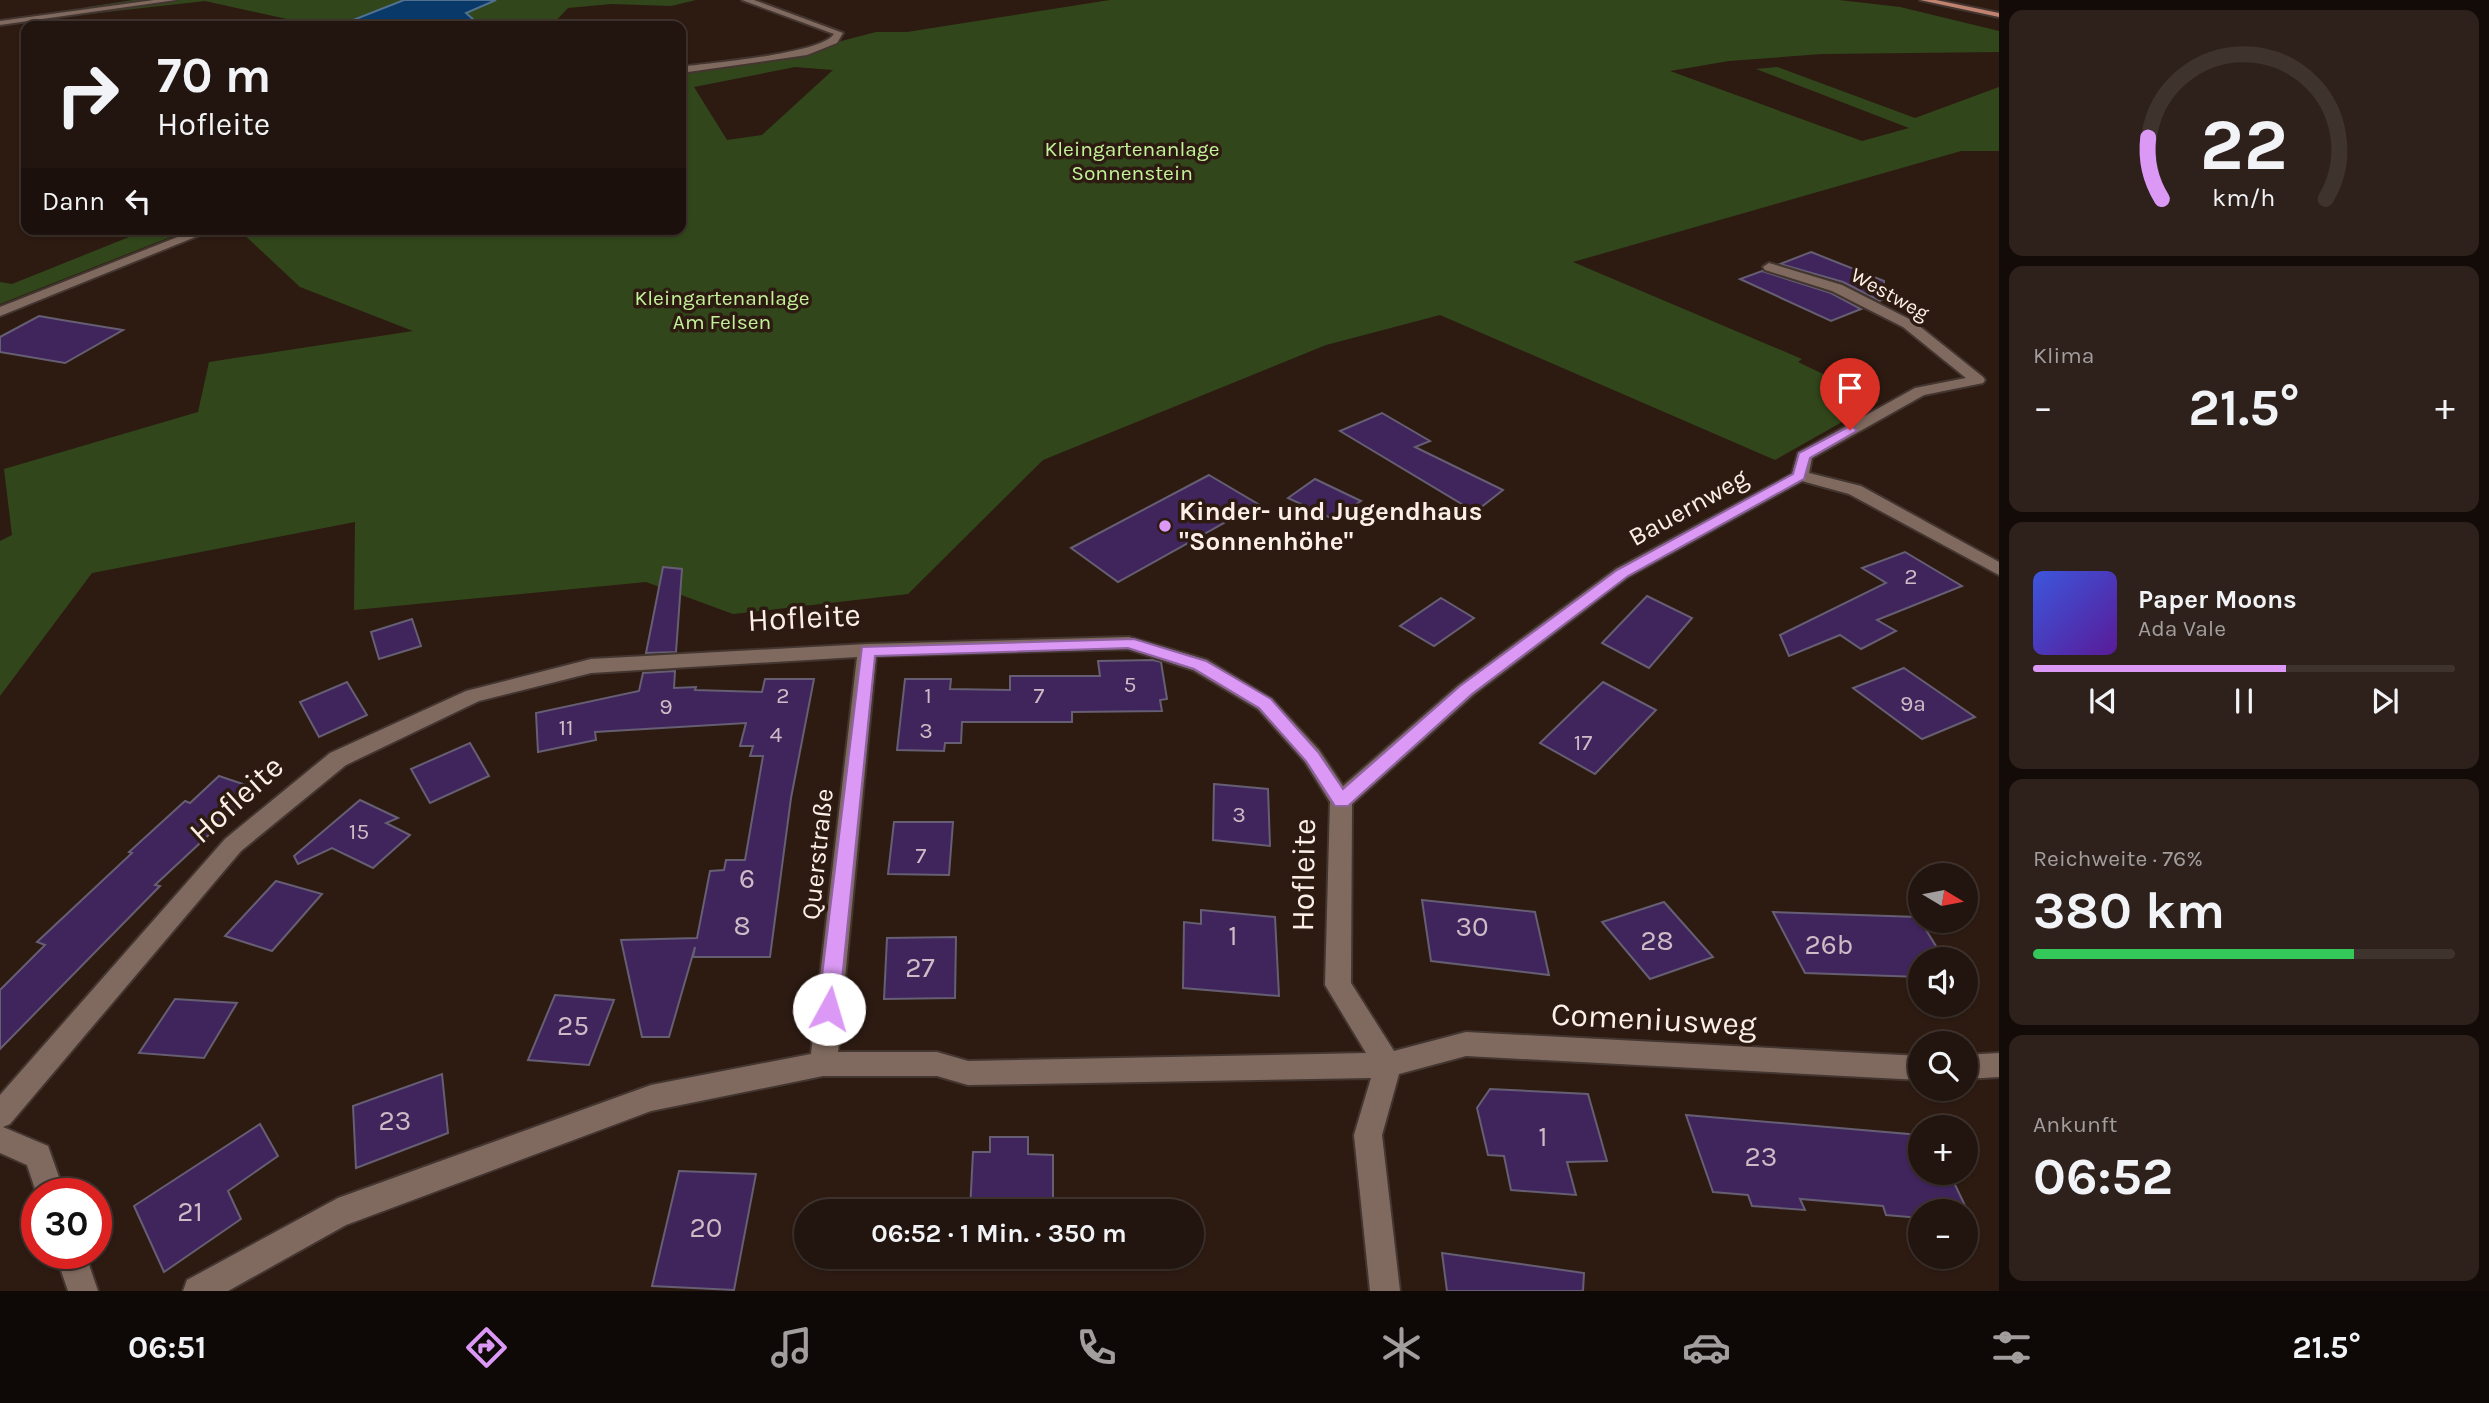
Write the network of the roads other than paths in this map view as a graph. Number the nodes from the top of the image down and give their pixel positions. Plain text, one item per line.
1 (172, 0) edge
2 (746, 0) edge
3 (1924, 0) edge
4 (1999, 15) edge
5 (0, 23) edge
6 (686, 69) edge
7 (194, 235) edge
8 (1769, 267) dead end
9 (0, 312) edge
10 (1800, 477) junction
11 (1999, 569) edge
12 (867, 650) junction
13 (1341, 802) junction
14 (823, 1063) junction
15 (1388, 1065) junction
16 (1999, 1065) edge
17 (1978, 1066) edge
18 (1908, 1067) edge
19 (0, 1115) edge
20 (0, 1139) edge
21 (46, 1178) edge
22 (75, 1269) edge
23 (83, 1291) edge
24 (198, 1291) edge
25 (1385, 1291) edge

1 - 5 street
2 - 6 street
3 - 4 main road
7 - 9 street
8 - 10 street, Westweg
10 - 11 street
10 - 13 street, Bauernweg
12 - 13 street, Hofleite
12 - 14 street, Querstraße
12 - 19 street, Hofleite
13 - 15 street, Hofleite
14 - 15 street
14 - 24 street
15 - 18 street, Comeniusweg
15 - 25 street
16 - 17 street
20 - 21 street
22 - 23 street

